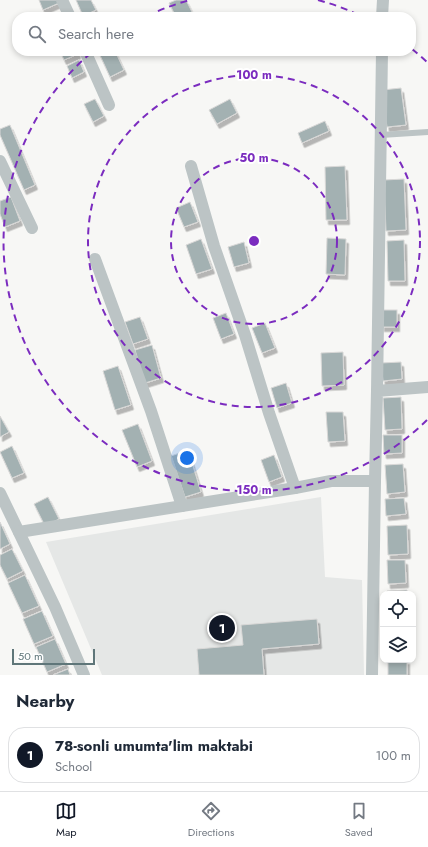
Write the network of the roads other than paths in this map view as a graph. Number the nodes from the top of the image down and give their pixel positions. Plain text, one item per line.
1 (62, 0) edge
2 (383, 0) edge
3 (68, 12) edge
4 (382, 12) edge
5 (87, 56) edge
6 (382, 56) edge
7 (109, 106) dead end
8 (428, 132) edge
9 (381, 135) junction
10 (0, 161) edge
11 (191, 166) dead end
12 (32, 228) dead end
13 (95, 259) dead end
14 (428, 387) edge
15 (377, 391) junction
16 (375, 481) junction
17 (295, 488) junction
18 (0, 493) edge
19 (182, 506) junction
20 (19, 532) junction
21 (84, 675) edge
22 (372, 675) edge

1 - 3 street
2 - 4 street
5 - 7 street
6 - 9 street
8 - 9 lane
9 - 15 street
10 - 12 street
11 - 17 street
13 - 19 street
14 - 15 street
15 - 16 street
16 - 17 street
16 - 22 street
17 - 19 street
18 - 20 street
19 - 20 street
20 - 21 street

